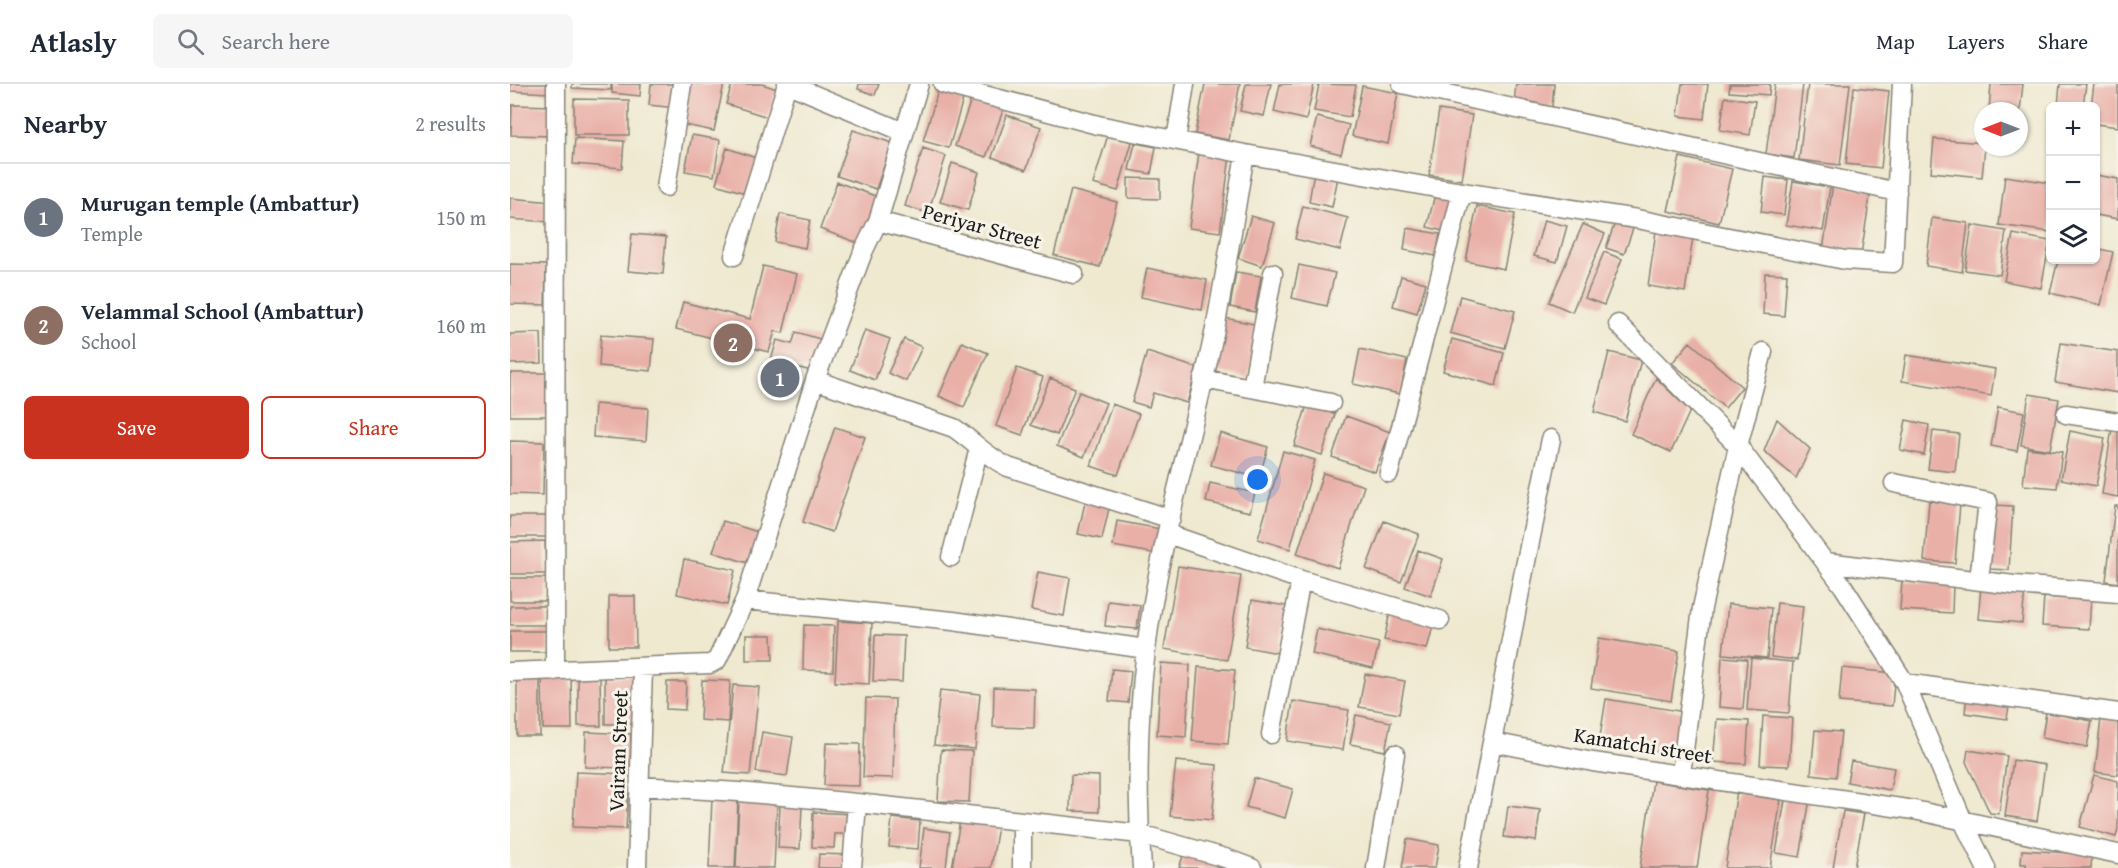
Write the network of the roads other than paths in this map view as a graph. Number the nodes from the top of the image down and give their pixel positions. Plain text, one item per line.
1 (556, 84) edge
2 (682, 84) edge
3 (787, 84) edge
4 (919, 84) edge
5 (943, 84) edge
6 (1185, 84) edge
7 (1402, 84) edge
8 (1902, 84) edge
9 (904, 132) junction
10 (1176, 140) junction
11 (1245, 154) junction
12 (666, 187) dead end
13 (1462, 192) junction
14 (1897, 192) junction
15 (878, 221) junction
16 (734, 256) dead end
17 (1273, 273) dead end
18 (1074, 274) dead end
19 (1618, 324) dead end
20 (1763, 352) dead end
21 (1203, 379) junction
22 (815, 380) junction
23 (1252, 388) junction
24 (1331, 403) dead end
25 (2066, 414) dead end
26 (2118, 422) edge
27 (1551, 439) dead end
28 (1738, 446) junction
29 (979, 448) junction
30 (1389, 473) dead end
31 (1894, 483) dead end
32 (1170, 527) junction
33 (951, 557) dead end
34 (1826, 562) junction
35 (1301, 580) junction
36 (1980, 580) junction
37 (2118, 593) edge
38 (745, 600) junction
39 (1440, 620) dead end
40 (1146, 650) junction
41 (643, 668) junction
42 (555, 670) junction
43 (510, 672) edge
44 (1905, 683) junction
45 (2118, 713) edge
46 (1271, 734) dead end
47 (1492, 742) junction
48 (1395, 754) dead end
49 (1681, 774) junction
50 (639, 786) junction
51 (857, 803) junction
52 (1963, 821) junction
53 (1023, 822) junction
54 (1140, 834) junction
55 (2118, 854) edge
56 (637, 868) edge
57 (852, 868) edge
58 (1022, 868) edge
59 (1142, 868) edge
60 (1252, 868) edge
61 (1376, 868) edge
62 (1468, 868) edge
63 (1986, 868) edge

1 - 42 street
2 - 12 street
3 - 9 street
3 - 16 street
4 - 9 street
5 - 10 street
6 - 10 street
7 - 14 street
8 - 14 street
9 - 15 street
10 - 11 street
11 - 13 street
11 - 21 street
13 - 14 street
13 - 30 street
15 - 18 street, Periyar Street
15 - 22 street
17 - 23 street
19 - 28 street
20 - 28 street
21 - 23 street
21 - 32 street
22 - 29 street
22 - 38 street
23 - 24 street
25 - 26 street
27 - 47 street
28 - 34 street
28 - 49 street
29 - 32 street
29 - 33 street
31 - 36 street
32 - 35 street
32 - 40 street
34 - 36 street
34 - 44 street
35 - 39 street
35 - 46 street
36 - 37 street
38 - 40 street
38 - 41 street, Vairam Street
40 - 54 street
41 - 42 street
41 - 50 street, Vairam Street
42 - 43 street
44 - 45 street
44 - 52 street
47 - 49 street, Kamatchi street
47 - 62 street
48 - 61 street
49 - 52 street, Kamatchi street
50 - 51 street
50 - 56 street, Vairam Street
51 - 53 street
51 - 57 street
52 - 55 street, Kamatchi street
52 - 63 street
53 - 54 street
53 - 58 street
54 - 59 street
54 - 60 street

